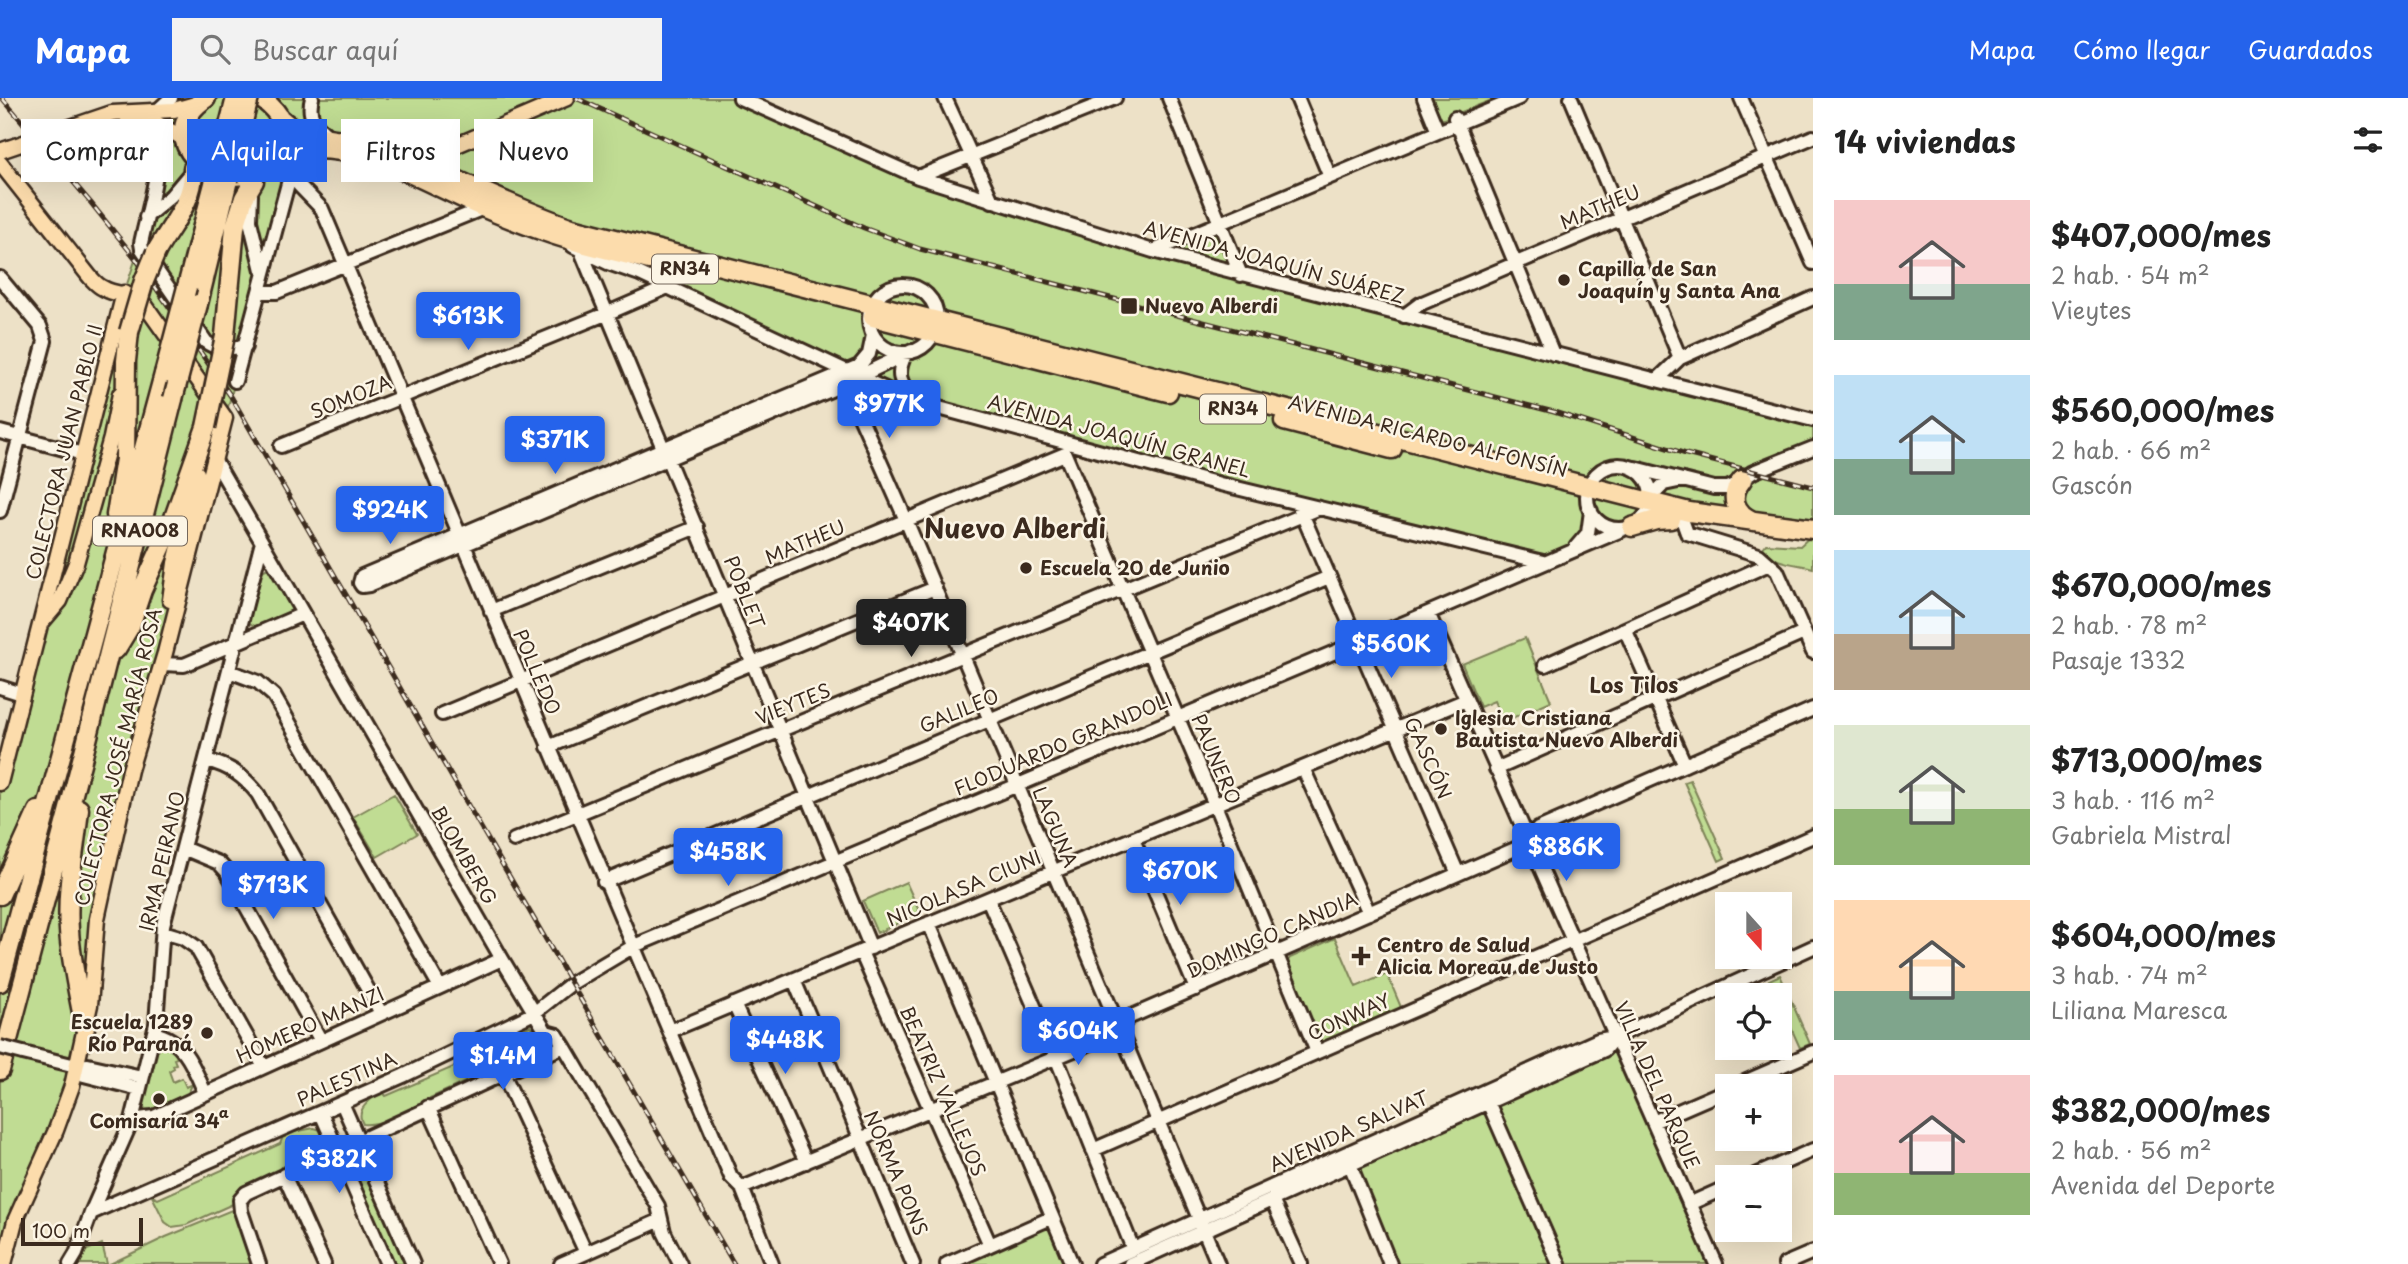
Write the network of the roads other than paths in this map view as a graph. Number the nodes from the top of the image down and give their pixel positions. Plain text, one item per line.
1 (171, 98) edge
2 (236, 98) edge
3 (249, 98) edge
4 (312, 98) edge
5 (568, 98) edge
6 (946, 98) edge
7 (1115, 98) edge
8 (1169, 98) edge
9 (1297, 98) edge
10 (1424, 98) edge
11 (1503, 98) edge
12 (1519, 98) edge
13 (1571, 98) edge
14 (1741, 98) edge
15 (204, 99) edge
16 (745, 99) edge
17 (273, 104) edge
18 (155, 116) junction
19 (232, 119) edge
20 (242, 119) edge
21 (284, 119) edge
22 (312, 119) edge
23 (1456, 121) junction
24 (1437, 129) junction
25 (187, 136) edge
26 (1813, 137) edge
27 (460, 144) edge
28 (0, 151) edge
29 (187, 151) edge
30 (972, 156) junction
31 (1767, 157) junction
32 (187, 159) edge
33 (0, 163) edge
34 (1328, 174) junction
35 (918, 177) junction
36 (194, 182) edge
37 (221, 182) edge
38 (221, 182) edge
39 (253, 182) edge
40 (254, 182) edge
41 (288, 182) edge
42 (296, 182) edge
43 (436, 182) edge
44 (449, 182) edge
45 (992, 201) junction
46 (484, 208) junction
47 (146, 218) junction
48 (1622, 219) junction
49 (1219, 220) junction
50 (547, 232) junction
51 (1148, 250) junction
52 (581, 251) junction
53 (1813, 263) edge
54 (1516, 264) junction
55 (345, 265) junction
56 (1241, 275) junction
57 (263, 277) junction
58 (0, 278) edge
59 (668, 287) junction
60 (259, 292) junction
61 (124, 293) junction
62 (1813, 298) edge
63 (870, 310) junction
64 (608, 313) junction
65 (1404, 316) junction
66 (935, 326) junction
67 (873, 335) junction
68 (245, 347) junction
69 (909, 353) junction
70 (1553, 354) junction
71 (1679, 358) junction
72 (125, 362) junction
73 (846, 375) junction
74 (1657, 380) junction
75 (235, 381) dead end
76 (401, 397) junction
77 (917, 400) junction
78 (1813, 420) edge
79 (0, 432) edge
80 (204, 434) junction
81 (19, 436) junction
82 (281, 446) dead end
83 (1813, 448) edge
84 (1068, 449) junction
85 (666, 453) junction
86 (83, 454) junction
87 (214, 459) junction
88 (1628, 467) junction
89 (1683, 480) junction
90 (1742, 480) junction
91 (1589, 499) junction
92 (1297, 502) junction
93 (1650, 504) junction
94 (1320, 508) junction
95 (0, 511) edge
96 (1303, 515) junction
97 (906, 520) junction
98 (1677, 520) junction
99 (1753, 521) junction
100 (697, 527) junction
101 (1628, 528) junction
102 (1813, 529) edge
103 (1813, 537) edge
104 (461, 540) junction
105 (262, 542) junction
106 (1573, 550) junction
107 (116, 557) junction
108 (1544, 562) junction
109 (1769, 564) junction
110 (1329, 576) junction
111 (934, 588) junction
112 (1123, 589) junction
113 (726, 597) junction
114 (491, 611) junction
115 (1428, 613) junction
116 (303, 614) junction
117 (40, 624) junction
118 (1625, 629) junction
119 (1804, 633) junction
120 (236, 643) junction
121 (1357, 643) junction
122 (1150, 652) junction
123 (1813, 652) edge
124 (963, 655) junction
125 (163, 659) junction
126 (753, 663) junction
127 (107, 664) junction
128 (1545, 665) dead end
129 (229, 671) junction
130 (520, 682) junction
131 (0, 687) edge
132 (23, 694) junction
133 (1655, 698) junction
134 (1466, 700) junction
135 (1813, 709) edge
136 (442, 714) dead end
137 (1178, 718) junction
138 (990, 719) junction
139 (781, 730) junction
140 (1394, 730) junction
141 (548, 747) junction
142 (83, 756) junction
143 (206, 760) junction
144 (3, 761) edge
145 (1685, 765) junction
146 (1303, 768) junction
147 (1496, 769) junction
148 (0, 783) edge
149 (1017, 784) junction
150 (52, 786) junction
151 (808, 796) junction
152 (1215, 804) junction
153 (576, 815) junction
154 (1813, 836) edge
155 (1133, 839) junction
156 (514, 840) dead end
157 (1528, 840) junction
158 (183, 848) junction
159 (835, 861) junction
160 (1053, 872) junction
161 (1458, 874) junction
162 (604, 882) junction
163 (0, 895) edge
164 (988, 899) junction
165 (1370, 913) junction
166 (929, 923) junction
167 (163, 932) junction
168 (1573, 940) junction
169 (634, 946) junction
170 (1813, 947) edge
171 (866, 950) junction
172 (1277, 953) junction
173 (502, 959) junction
174 (794, 980) junction
175 (0, 982) edge
176 (572, 983) joint
177 (440, 987) junction
178 (1196, 989) junction
179 (734, 1004) junction
180 (381, 1013) junction
181 (534, 1013) junction
182 (85, 1028) junction
183 (1118, 1028) junction
184 (670, 1031) junction
185 (154, 1032) junction
186 (1615, 1037) junction
187 (321, 1041) junction
188 (564, 1046) junction
189 (0, 1047) edge
190 (1317, 1052) junction
191 (1813, 1052) edge
192 (1056, 1057) junction
193 (76, 1066) junction
194 (264, 1067) junction
195 (0, 1070) edge
196 (503, 1073) junction
197 (1763, 1074) edge
198 (997, 1082) junction
199 (140, 1083) junction
200 (205, 1093) junction
201 (1715, 1095) edge
202 (1488, 1102) junction
203 (342, 1103) junction
204 (428, 1107) junction
205 (930, 1110) junction
206 (321, 1113) junction
207 (132, 1120) junction
208 (1653, 1122) junction
209 (1158, 1123) junction
210 (860, 1139) junction
211 (358, 1141) junction
212 (1093, 1150) junction
213 (1813, 1150) edge
214 (337, 1151) junction
215 (1347, 1159) junction
216 (806, 1162) junction
217 (1779, 1165) edge
218 (284, 1175) junction
219 (742, 1188) junction
220 (1715, 1192) edge
221 (1272, 1199) junction
222 (1689, 1204) junction
223 (91, 1213) junction
224 (1051, 1218) junction
225 (661, 1220) junction
226 (1201, 1225) junction
227 (990, 1245) junction
228 (1813, 1252) edge
229 (586, 1253) junction
230 (1134, 1260) edge
231 (4, 1264) edge
232 (70, 1264) edge
233 (259, 1264) edge
234 (324, 1264) edge
235 (387, 1264) edge
236 (413, 1264) edge
237 (499, 1264) edge
238 (561, 1264) edge
239 (680, 1264) edge
240 (772, 1264) edge
241 (913, 1264) edge
242 (947, 1264) edge
243 (1072, 1264) edge
244 (1100, 1264) edge
245 (1217, 1264) edge
246 (1301, 1264) edge
247 (1390, 1264) edge
248 (1559, 1264) edge
249 (1716, 1264) edge
250 (1785, 1264) edge

1 - 18 street
2 - 19 highway, RNA008, bridge
3 - 20 highway, RNA008, bridge
4 - 22 street
5 - 27 main road
6 - 30 street
7 - 30 street
8 - 49 street
9 - 34 street
10 - 24 street
11 - 23 street
12 - 23 street
13 - 48 street
14 - 31 street
15 - 18 main road
15 - 25 highway
16 - 35 street, AVENIDA JOAQUÍN SUÁREZ
17 - 21 highway, AVENIDA RICARDO ALFONSÍN / RN34
18 - 28 main road
18 - 29 main road
18 - 47 street
23 - 24 street
23 - 54 street
24 - 34 street
26 - 31 street, MATHEU
30 - 35 street
30 - 45 street
31 - 48 street, MATHEU
31 - 53 street
32 - 47 street
33 - 61 main road
34 - 49 street
35 - 45 street, AVENIDA JOAQUÍN SUÁREZ
36 - 72 highway, bridge
37 - 107 highway, RNA008, bridge
38 - 127 highway, RNA008, bridge
39 - 80 highway, bridge
40 - 57 street
41 - 57 street
42 - 55 street, POLLEDO
43 - 46 highway, AVENIDA RICARDO ALFONSÍN / RN34
44 - 63 highway, AVENIDA RICARDO ALFONSÍN / RN34
45 - 51 street, AVENIDA JOAQUÍN SUÁREZ
46 - 50 highway, AVENIDA RICARDO ALFONSÍN / RN34
46 - 55 street
47 - 68 street
48 - 54 street, MATHEU
48 - 71 street
49 - 51 street
49 - 56 street
50 - 52 street, AVENIDA JOAQUÍN GRANEL
50 - 63 highway, AVENIDA RICARDO ALFONSÍN / RN34
51 - 56 street, AVENIDA JOAQUÍN SUÁREZ
52 - 59 street, AVENIDA JOAQUÍN GRANEL
52 - 64 street, POBLET
54 - 65 street, MATHEU
54 - 70 street
55 - 60 street
55 - 76 street, POLLEDO
56 - 65 street, AVENIDA JOAQUÍN SUÁREZ
57 - 60 street
58 - 81 street
59 - 64 street, SOMOZA
59 - 73 street, AVENIDA JOAQUÍN GRANEL
60 - 68 street
61 - 86 main road, COLECTORA JUAN PABLO II
61 - 87 main road, COLECTORA JOSÉ MARÍA ROSA
62 - 71 street
63 - 66 highway, AVENIDA RICARDO ALFONSÍN / RN34
63 - 66 street
63 - 67 street
64 - 76 street, SOMOZA
64 - 85 street, POBLET
65 - 70 street, AVENIDA JOAQUÍN SUÁREZ
66 - 69 street
66 - 91 highway, AVENIDA RICARDO ALFONSÍN / RN34
67 - 69 street
67 - 73 street
68 - 75 street
69 - 73 street
69 - 77 street
70 - 74 street, AVENIDA JOAQUÍN SUÁREZ
71 - 74 street
72 - 107 highway
72 - 117 main road
73 - 77 street, AVENIDA JOAQUÍN GRANEL
73 - 85 street
73 - 97 street, LAGUNA
74 - 78 street, AVENIDA JOAQUÍN SUÁREZ
76 - 82 street, SOMOZA
76 - 104 street, POLLEDO
77 - 84 street, AVENIDA JOAQUÍN GRANEL
79 - 81 street
80 - 125 main road
80 - 127 highway
81 - 86 street
81 - 95 street
83 - 90 street
84 - 92 street, AVENIDA JOAQUÍN GRANEL
84 - 97 street, MATHEU
84 - 112 street, PAUNERO
85 - 100 street, POBLET
85 - 104 street
86 - 117 main road, COLECTORA JUAN PABLO II
87 - 105 street, BLOMBERG
87 - 125 main road, COLECTORA JOSÉ MARÍA ROSA
88 - 89 street
88 - 91 street, AVENIDA RICARDO ALFONSÍN
88 - 93 street
89 - 90 street
89 - 93 street
90 - 99 highway
91 - 93 highway, AVENIDA RICARDO ALFONSÍN / RN34
91 - 101 street, AVENIDA RICARDO ALFONSÍN
91 - 106 street
92 - 94 street, AVENIDA JOAQUÍN GRANEL
92 - 96 street, GASCÓN
93 - 98 highway, AVENIDA RICARDO ALFONSÍN / RN34
93 - 99 highway, AVENIDA RICARDO ALFONSÍN / RN34
93 - 101 street
94 - 96 street, VIEYTES
94 - 108 street, AVENIDA JOAQUÍN GRANEL
96 - 110 street, GASCÓN
96 - 112 street, VIEYTES
97 - 111 street, LAGUNA
97 - 113 street, MATHEU
98 - 101 highway, RN34
98 - 103 highway, AVENIDA RICARDO ALFONSÍN / RN34
98 - 109 street
99 - 102 highway, AVENIDA RICARDO ALFONSÍN / RN34
100 - 113 street, POBLET
100 - 114 street
101 - 106 street, FLODUARDO GRANDOLI
104 - 104 street
104 - 114 street, POLLEDO
105 - 116 street, BLOMBERG
105 - 120 street, IRMA PEIRANO
106 - 108 street, FLODUARDO GRANDOLI
107 - 150 highway, RNA008
108 - 115 street, FLODUARDO GRANDOLI
109 - 118 street
109 - 119 street
110 - 121 street, GASCÓN
110 - 122 street, GALILEO
111 - 124 street, LAGUNA
111 - 126 street
112 - 122 street, PAUNERO
112 - 124 street, VIEYTES
113 - 126 street, POBLET
113 - 130 street, MATHEU
114 - 130 street, POLLEDO
115 - 121 street, FLODUARDO GRANDOLI
115 - 134 street, VILLA DEL PARQUE
116 - 120 street
116 - 173 street, BLOMBERG
117 - 132 main road, COLECTORA JUAN PABLO II
118 - 128 street
118 - 133 street
119 - 123 street
119 - 133 street
120 - 125 street
120 - 129 street, IRMA PEIRANO
121 - 137 street, FLODUARDO GRANDOLI
121 - 140 street, GASCÓN
122 - 137 street, PAUNERO
122 - 138 street, GALILEO
124 - 138 street, LAGUNA
124 - 139 street, VIEYTES
125 - 182 main road, COLECTORA JOSÉ MARÍA ROSA
126 - 139 street, POBLET
126 - 141 street
127 - 142 highway, RNA008
129 - 143 street, IRMA PEIRANO
129 - 177 street
130 - 136 street, MATHEU
130 - 141 street, POLLEDO
131 - 132 street
132 - 144 main road, COLECTORA JUAN PABLO II
133 - 145 street
133 - 147 street
134 - 140 street, NICOLASA CIUNI
134 - 147 street, VILLA DEL PARQUE
135 - 145 street, DOMINGO CANDIA
137 - 149 street, FLODUARDO GRANDOLI
137 - 152 street, PAUNERO
138 - 149 street, LAGUNA
138 - 151 street, GALILEO
139 - 151 street, POBLET
139 - 153 street, VIEYTES
140 - 146 street, NICOLASA CIUNI
140 - 161 street, GASCÓN
141 - 153 street, POLLEDO
142 - 182 highway
142 - 195 highway, RNA008
143 - 158 street, IRMA PEIRANO
143 - 180 street
144 - 148 main road, COLECTORA JUAN PABLO II
145 - 157 street, DOMINGO CANDIA
146 - 152 street, NICOLASA CIUNI
146 - 165 street
147 - 157 street, VILLA DEL PARQUE
149 - 159 street, FLODUARDO GRANDOLI
149 - 160 street, LAGUNA
150 - 163 highway, RNA008
150 - 175 highway, RNA008
151 - 159 street, POBLET
151 - 162 street, GALILEO
152 - 155 street, NICOLASA CIUNI
152 - 172 street, PAUNERO
153 - 156 street, VIEYTES
153 - 162 street, POLLEDO
154 - 168 street, CONWAY
155 - 160 street, NICOLASA CIUNI
155 - 178 street
157 - 161 street, DOMINGO CANDIA
157 - 168 street, VILLA DEL PARQUE
158 - 167 street, IRMA PEIRANO
158 - 187 street
159 - 169 street, FLODUARDO GRANDOLI
159 - 171 street, POBLET
160 - 164 street, NICOLASA CIUNI
160 - 183 street, LAGUNA
161 - 165 street, DOMINGO CANDIA
162 - 169 street, POLLEDO
164 - 166 street, NICOLASA CIUNI
164 - 192 street
165 - 172 street, DOMINGO CANDIA
166 - 171 street, NICOLASA CIUNI
166 - 198 street
167 - 185 street, IRMA PEIRANO
167 - 194 street
168 - 186 street, VILLA DEL PARQUE
168 - 190 street, CONWAY
169 - 176 street, FLODUARDO GRANDOLI
169 - 184 street, POLLEDO
170 - 186 street, AVENIDA SALVAT
171 - 174 street, NICOLASA CIUNI
171 - 205 street, BEATRIZ VALLEJOS
172 - 178 street, DOMINGO CANDIA
172 - 190 street, PAUNERO
173 - 177 street, HOMERO MANZI
173 - 181 street, BLOMBERG
174 - 179 street, NICOLASA CIUNI
174 - 210 street, NORMA PONS
176 - 181 street, PALESTINA
177 - 180 street, HOMERO MANZI
178 - 183 street, DOMINGO CANDIA
179 - 184 street, NICOLASA CIUNI
179 - 216 street
180 - 187 street, HOMERO MANZI
181 - 188 street, BLOMBERG
181 - 203 street, PALESTINA
182 - 193 main road, COLECTORA JOSÉ MARÍA ROSA
183 - 192 street, DOMINGO CANDIA
183 - 209 street, LAGUNA
184 - 219 street, POLLEDO
185 - 199 street, IRMA PEIRANO
185 - 200 street
186 - 202 street, AVENIDA SALVAT
186 - 208 street, VILLA DEL PARQUE
186 - 215 street, AVENIDA SALVAT
187 - 194 street, HOMERO MANZI
188 - 196 street
188 - 225 street, BLOMBERG
189 - 193 street, bridge
190 - 209 street, CONWAY
191 - 197 street
192 - 198 street, DOMINGO CANDIA
192 - 212 street
193 - 199 street
193 - 231 main road, COLECTORA JOSÉ MARÍA ROSA
194 - 200 street, HOMERO MANZI
196 - 204 street
196 - 229 street
198 - 205 street, DOMINGO CANDIA
198 - 224 street
199 - 207 street, IRMA PEIRANO
200 - 207 street, HOMERO MANZI
201 - 208 street
202 - 215 street, AVENIDA SALVAT
202 - 248 street
203 - 206 street, PALESTINA
203 - 211 street
204 - 211 street
204 - 237 street
205 - 210 street, DOMINGO CANDIA
205 - 227 street, BEATRIZ VALLEJOS
206 - 214 street
206 - 223 street, PALESTINA
207 - 223 street, IRMA PEIRANO
208 - 222 street, VILLA DEL PARQUE
209 - 212 street, CONWAY
209 - 226 street, LAGUNA
210 - 216 street, DOMINGO CANDIA
210 - 241 street, NORMA PONS
211 - 214 street
211 - 236 street
212 - 230 street
213 - 217 street
214 - 218 street
214 - 235 street
215 - 221 street, AVENIDA SALVAT
215 - 226 street, AVENIDA SALVAT
215 - 247 street
216 - 219 street, DOMINGO CANDIA
218 - 233 street
218 - 234 street
219 - 240 street, POLLEDO
220 - 222 street
221 - 226 street, AVENIDA SALVAT
221 - 246 street
222 - 249 street, VILLA DEL PARQUE
223 - 232 street, IRMA PEIRANO
224 - 227 street
224 - 243 street
225 - 229 street
225 - 239 street, BLOMBERG
226 - 230 street, AVENIDA SALVAT
226 - 245 street, LAGUNA
227 - 242 street
228 - 250 street
229 - 238 street
230 - 244 street, AVENIDA SALVAT

